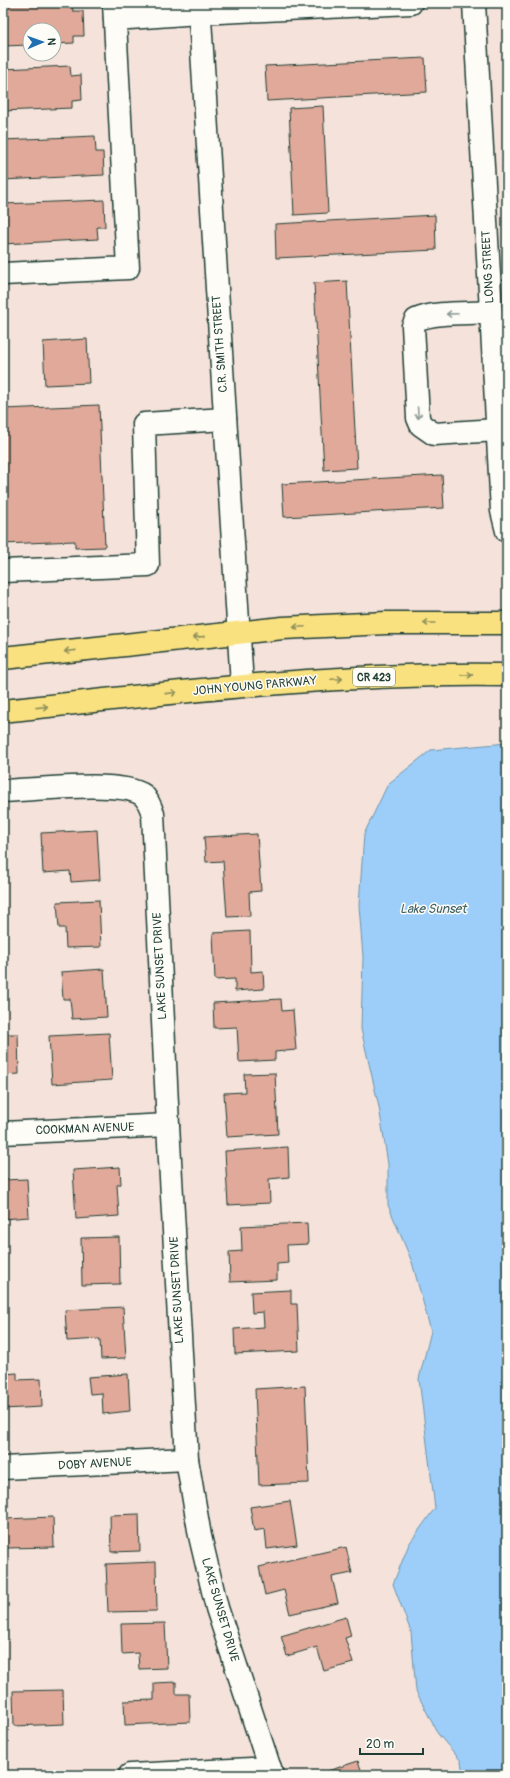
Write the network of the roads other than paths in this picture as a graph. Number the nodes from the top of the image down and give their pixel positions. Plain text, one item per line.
1 (411, 3) edge
2 (474, 3) edge
3 (199, 8) edge
4 (114, 11) edge
5 (3, 274) edge
6 (491, 312) junction
7 (225, 419) junction
8 (497, 430) junction
9 (507, 531) edge
10 (3, 571) edge
11 (507, 623) edge
12 (238, 633) junction
13 (3, 658) edge
14 (507, 676) edge
15 (242, 685) junction
16 (3, 712) edge
17 (3, 791) edge
18 (168, 1125) junction
19 (3, 1133) edge
20 (187, 1459) junction
21 (3, 1468) edge
22 (271, 1772) edge
23 (130, 1775) edge

1 - 3 street
2 - 6 street, LONG STREET
3 - 4 street
3 - 7 street, C.R. SMITH STREET
4 - 5 street
6 - 8 street, LONG STREET
6 -> 8 street
7 - 10 street
7 - 12 street, C.R. SMITH STREET
8 - 9 street, LONG STREET
11 -> 12 main road
12 -> 13 main road
12 - 15 street, C.R. SMITH STREET
15 -> 14 main road, JOHN YOUNG PARKWAY / CR 423
16 -> 15 main road, JOHN YOUNG PARKWAY / CR 423
17 - 18 street, LAKE SUNSET DRIVE
18 - 19 street, COOKMAN AVENUE
18 - 20 street, LAKE SUNSET DRIVE
20 - 21 street, DOBY AVENUE
20 - 22 street, LAKE SUNSET DRIVE
22 - 23 street

